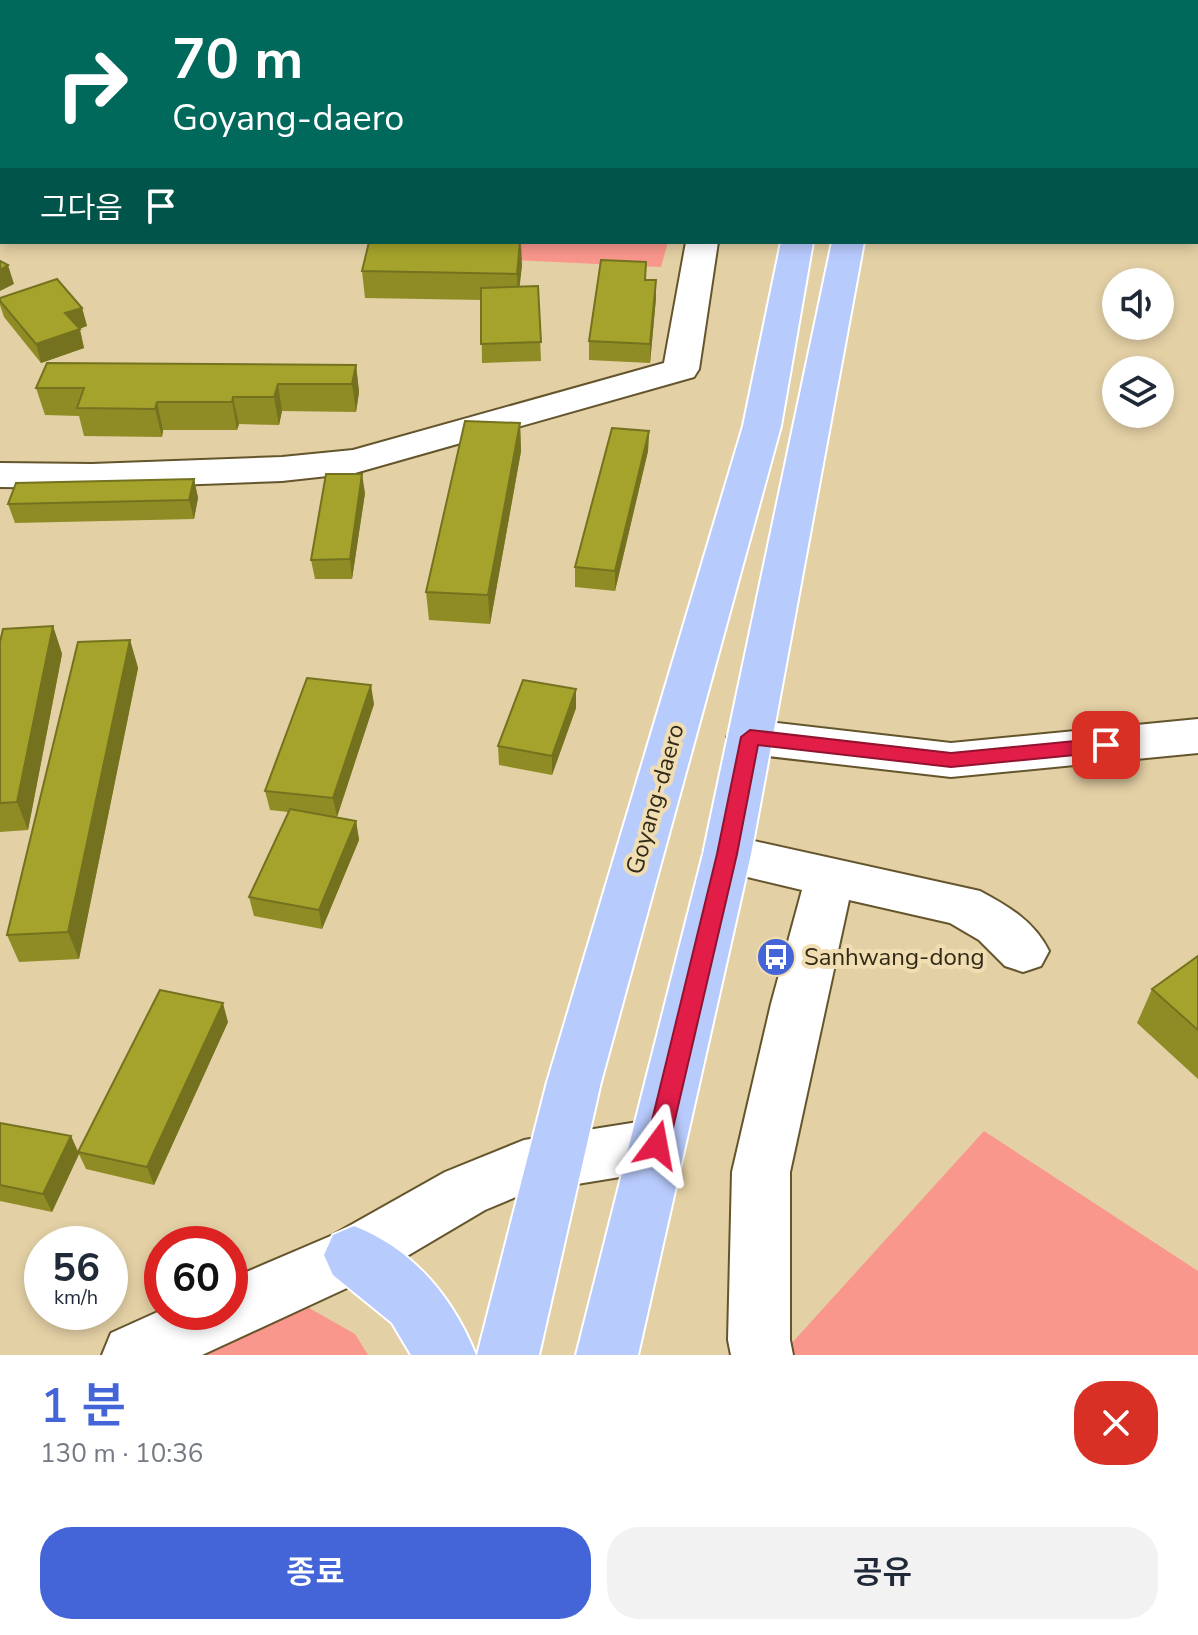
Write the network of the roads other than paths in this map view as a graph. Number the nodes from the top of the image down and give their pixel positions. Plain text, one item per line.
1 (702, 244) edge
2 (797, 244) edge
3 (848, 244) edge
4 (0, 475) edge
5 (1198, 736) edge
6 (750, 737) junction
7 (727, 854) junction
8 (830, 876) junction
9 (1023, 951) dead end
10 (657, 1145) junction
11 (555, 1162) junction
12 (354, 1255) junction
13 (248, 1302) edge
14 (187, 1330) edge
15 (133, 1355) edge
16 (445, 1355) edge
17 (508, 1355) edge
18 (607, 1355) edge
19 (762, 1355) edge

1 - 4 street
2 - 11 main road, Goyang-daero
3 - 6 main road
5 - 6 street
6 - 7 main road
7 - 8 street
7 - 10 main road
8 - 9 street
8 - 19 street
10 - 11 street
10 - 18 main road
11 - 12 street
11 - 17 main road, Goyang-daero
12 - 13 street
12 - 16 main road
14 - 15 street

